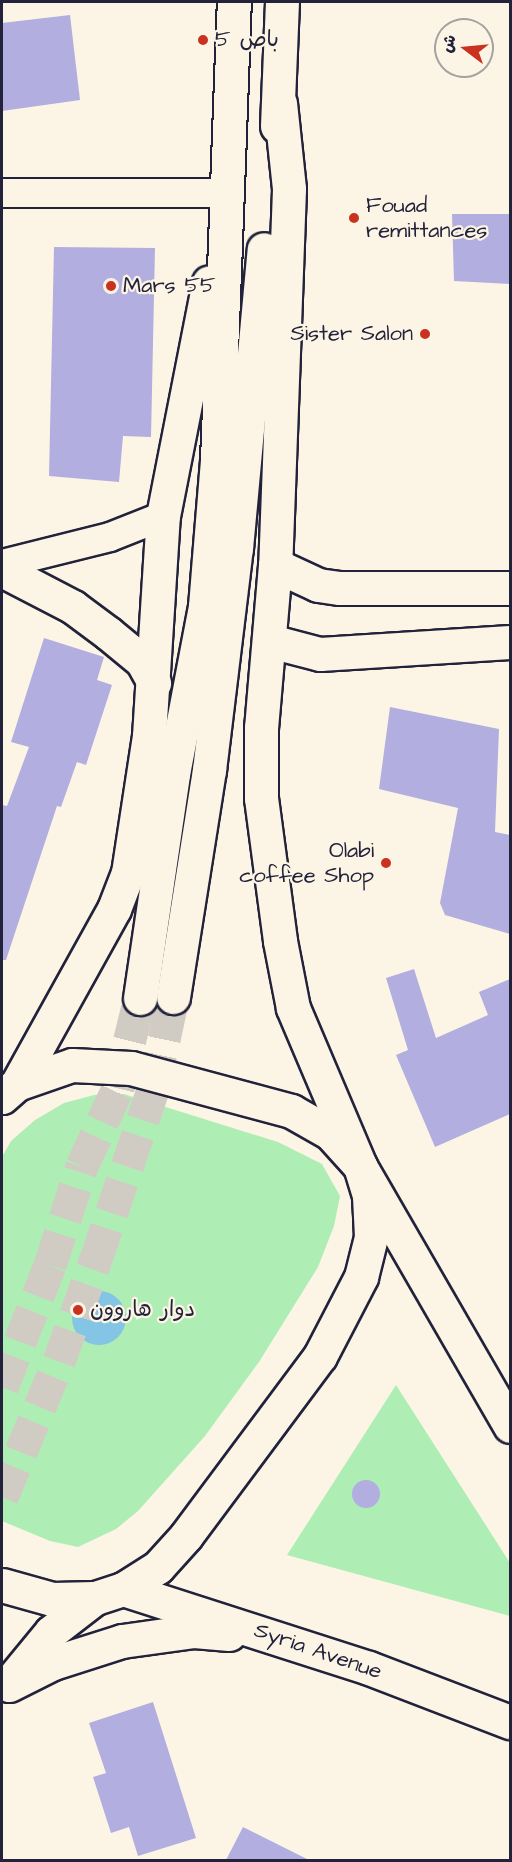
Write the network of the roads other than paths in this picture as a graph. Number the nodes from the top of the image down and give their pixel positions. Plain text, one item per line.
1 (234, 2) edge
2 (282, 2) edge
3 (280, 103) junction
4 (2, 193) edge
5 (228, 193) junction
6 (163, 516) junction
7 (2, 564) edge
8 (275, 565) junction
9 (2, 570) edge
10 (510, 588) edge
11 (270, 641) junction
12 (510, 642) edge
13 (154, 683) junction
14 (173, 997) tunnel mouth
15 (140, 998) tunnel mouth
16 (9, 1090) edge
17 (360, 1166) junction
18 (510, 1426) edge
19 (2, 1585) edge
20 (109, 1593) junction
21 (266, 1633) junction
22 (5, 1690) edge
23 (510, 1722) edge

1 - 5 main road
2 - 3 main road
3 - 8 main road
3 - 14 main road
4 - 5 street
5 - 6 main road
5 - 15 main road
6 - 7 street
6 - 13 main road
8 - 10 main road
8 - 11 main road
9 - 13 main road
11 - 12 main road
11 - 17 main road
13 - 16 main road
16 - 17 main road
17 - 18 main road
17 - 20 main road
19 - 20 main road
20 - 21 main road, Syria Avenue
20 - 22 main road
21 - 22 main road
21 - 23 main road, Syria Avenue

